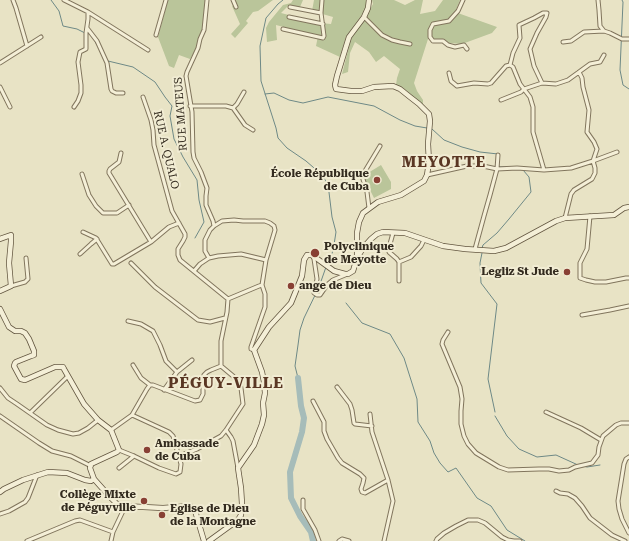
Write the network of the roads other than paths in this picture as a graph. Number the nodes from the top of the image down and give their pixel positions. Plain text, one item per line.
1 (13, 0) edge
2 (64, 0) edge
3 (166, 0) edge
4 (207, 0) edge
5 (233, 0) edge
6 (322, 0) edge
7 (369, 0) edge
8 (463, 0) edge
9 (598, 0) edge
10 (290, 7) dead end
11 (236, 8) dead end
12 (88, 12) junction
13 (321, 13) junction
14 (289, 16) dead end
15 (364, 17) junction
16 (323, 24) junction
17 (86, 28) junction
18 (283, 29) dead end
19 (604, 31) junction
20 (156, 34) dead end
21 (41, 37) dead end
22 (629, 38) edge
23 (563, 42) dead end
24 (410, 44) dead end
25 (27, 46) junction
26 (467, 49) dead end
27 (148, 50) dead end
28 (604, 55) dead end
29 (0, 63) edge
30 (510, 65) junction
31 (579, 72) junction
32 (449, 73) dead end
33 (542, 83) junction
34 (0, 87) edge
35 (524, 90) junction
36 (244, 92) dead end
37 (123, 93) dead end
38 (143, 97) dead end
39 (500, 100) dead end
40 (190, 106) junction
41 (10, 107) dead end
42 (74, 107) dead end
43 (233, 108) junction
44 (253, 130) dead end
45 (380, 146) dead end
46 (617, 152) dead end
47 (121, 153) dead end
48 (498, 155) dead end
49 (593, 161) junction
50 (497, 169) junction
51 (544, 170) junction
52 (82, 174) dead end
53 (427, 176) junction
54 (129, 205) junction
55 (629, 207) edge
56 (369, 208) junction
57 (590, 216) junction
58 (565, 218) junction
59 (179, 223) junction
60 (214, 226) junction
61 (83, 232) dead end
62 (393, 233) junction
63 (0, 239) edge
64 (97, 240) junction
65 (424, 240) junction
66 (151, 242) junction
67 (475, 249) junction
68 (80, 254) dead end
69 (312, 255) junction
70 (26, 258) dead end
71 (209, 258) junction
72 (357, 258) junction
73 (266, 260) junction
74 (398, 262) junction
75 (132, 263) dead end
76 (194, 271) junction
77 (345, 274) junction
78 (629, 278) edge
79 (399, 281) dead end
80 (262, 285) junction
81 (11, 286) junction
82 (0, 291) edge
83 (228, 299) junction
84 (629, 306) edge
85 (0, 309) edge
86 (582, 315) dead end
87 (225, 318) junction
88 (128, 321) dead end
89 (448, 332) dead end
90 (254, 350) junction
91 (192, 360) dead end
92 (133, 365) dead end
93 (221, 366) junction
94 (177, 372) junction
95 (68, 376) junction
96 (150, 385) junction
97 (337, 387) dead end
98 (0, 388) edge
99 (164, 390) junction
100 (313, 401) dead end
101 (546, 412) dead end
102 (30, 413) junction
103 (370, 414) dead end
104 (132, 415) junction
105 (0, 416) edge
106 (98, 420) junction
107 (629, 423) edge
108 (372, 426) junction
109 (111, 430) junction
110 (226, 430) junction
111 (601, 440) junction
112 (119, 450) junction
113 (134, 456) junction
114 (179, 456) junction
115 (629, 457) edge
116 (91, 466) junction
117 (119, 468) dead end
118 (238, 468) junction
119 (37, 475) junction
120 (94, 479) junction
121 (388, 480) junction
122 (556, 491) dead end
123 (0, 492) edge
124 (304, 500) dead end
125 (123, 506) junction
126 (0, 514) edge
127 (113, 532) junction
128 (629, 533) edge
129 (520, 540) edge
130 (28, 541) edge
131 (111, 541) edge
132 (204, 541) edge
133 (209, 541) edge
134 (319, 541) edge
135 (339, 541) edge
136 (349, 541) edge
137 (384, 541) edge
138 (436, 541) edge
139 (625, 541) edge

1 - 25 street
2 - 12 street
3 - 20 street
4 - 40 street, RUE MATEUS
5 - 11 street
6 - 13 street
7 - 15 street
8 - 26 street
9 - 19 street
10 - 13 street
12 - 17 street
12 - 27 street
13 - 16 street
14 - 16 street
15 - 24 street
15 - 53 street
16 - 18 street
17 - 37 street
17 - 42 street
19 - 22 street
19 - 23 street
21 - 25 street
25 - 29 street
28 - 31 street
30 - 32 street
30 - 33 street
30 - 35 street
31 - 33 street
31 - 49 street
33 - 35 street
34 - 41 street
35 - 39 street
35 - 51 street
36 - 43 street
38 - 59 street, RUE A. QUALO
40 - 43 street
40 - 60 street, RUE MATEUS
43 - 44 street
45 - 56 street
46 - 49 street
47 - 54 street
48 - 50 street
49 - 51 street
49 - 58 street
50 - 51 street
50 - 53 street
50 - 67 street
52 - 54 street
53 - 56 street
54 - 66 street
55 - 57 street
56 - 72 street
57 - 58 street
57 - 78 street
58 - 67 street
59 - 66 street
59 - 76 street, RUE A. QUALO
60 - 71 street
60 - 73 street
61 - 64 street
62 - 65 street
62 - 72 street
62 - 74 street
63 - 81 street
64 - 66 street
64 - 68 street
65 - 67 street
65 - 74 street
69 - 77 street
69 - 77 street
69 - 90 street
70 - 81 street
71 - 73 street
71 - 76 street
72 - 77 street
73 - 80 street
74 - 79 street
75 - 87 street
76 - 83 street, RUE A. QUALO
80 - 83 street
80 - 90 street
81 - 82 street
83 - 87 street
84 - 86 street
85 - 95 street
87 - 93 street
88 - 94 street
89 - 111 street
90 - 118 street
91 - 94 street
92 - 96 street
93 - 99 street
93 - 110 street
94 - 99 street
95 - 102 street
95 - 106 street
96 - 99 street
96 - 104 street
97 - 108 street
98 - 102 street
100 - 121 street
101 - 111 street
102 - 106 street
103 - 108 street
104 - 109 street
104 - 114 street
105 - 116 street
106 - 109 street
107 - 111 street
108 - 121 street
109 - 112 street
110 - 114 street
110 - 118 street
112 - 113 street
112 - 116 street
113 - 114 street
113 - 117 street
115 - 128 street
116 - 120 street
118 - 133 street
119 - 120 street
119 - 123 street
119 - 126 street
120 - 125 street
121 - 137 street
122 - 139 street
124 - 134 street
125 - 127 street
125 - 132 street
127 - 130 street
127 - 131 street
129 - 138 street
135 - 136 street

